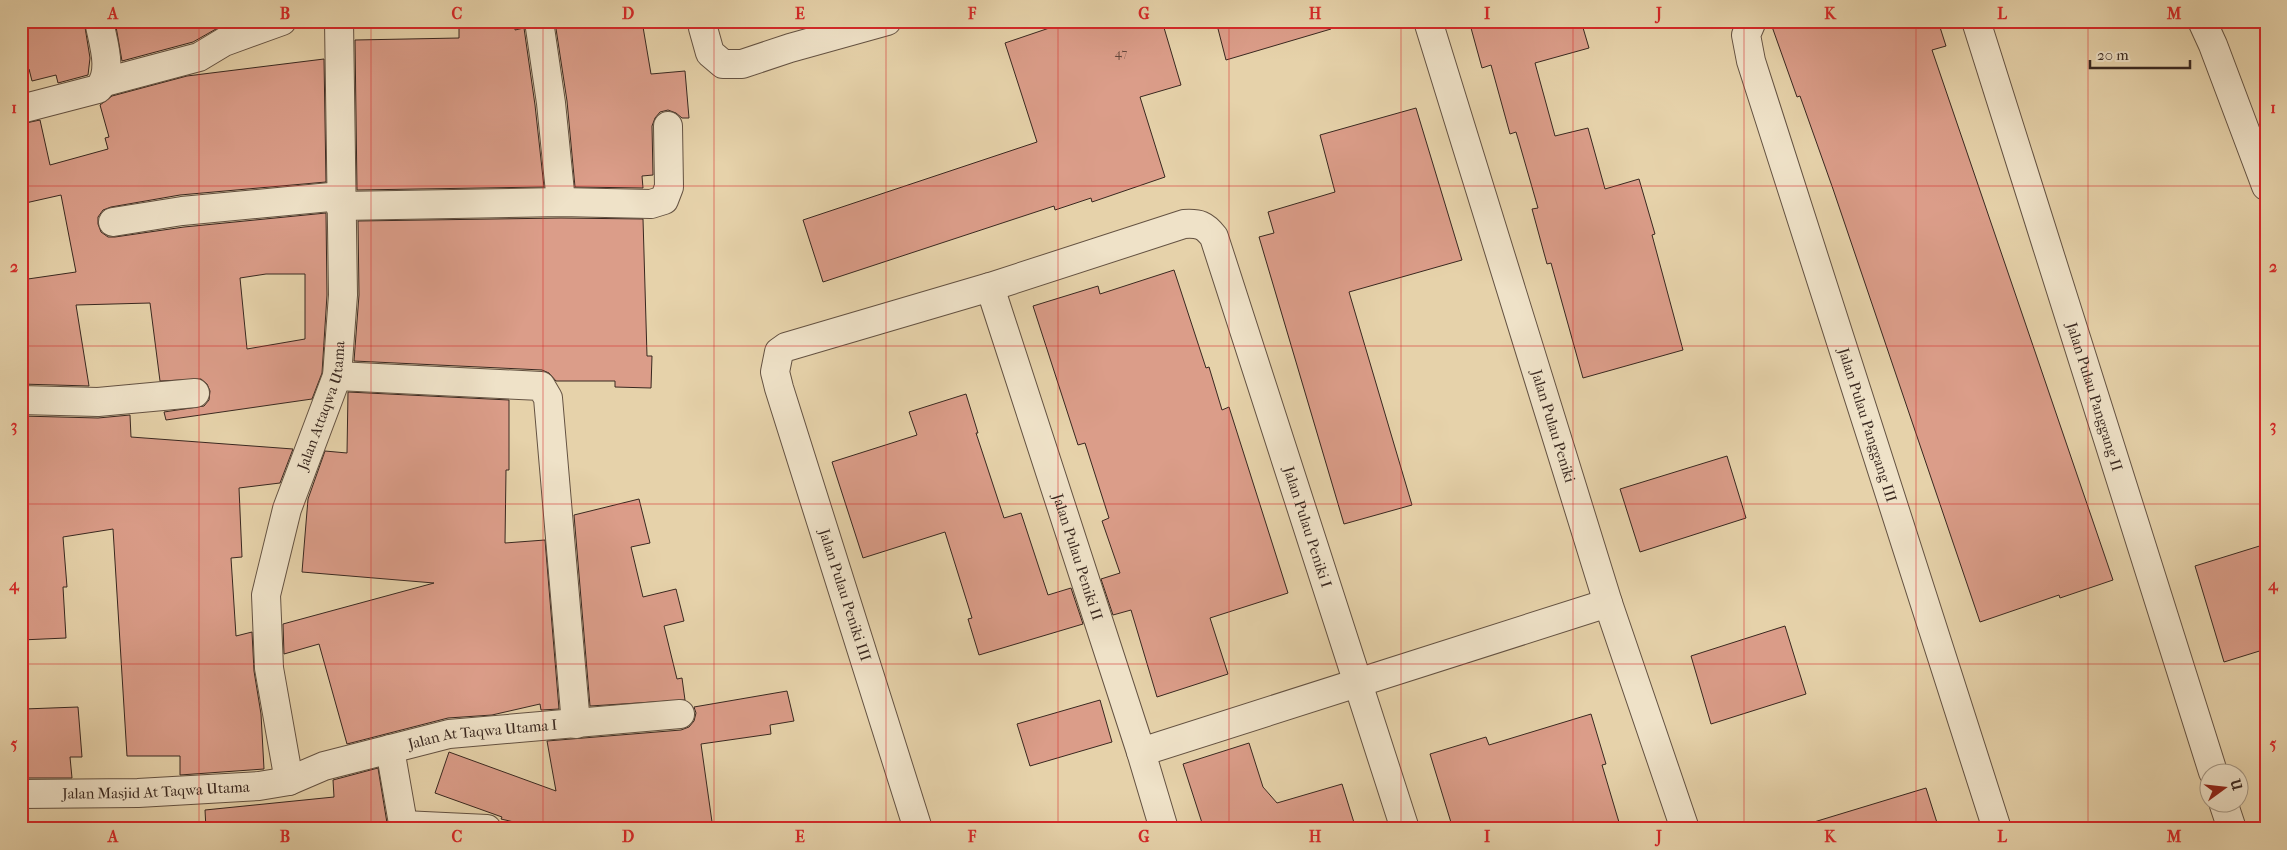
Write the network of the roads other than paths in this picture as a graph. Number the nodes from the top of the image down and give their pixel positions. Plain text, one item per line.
1 (99, 21) edge
2 (282, 21) edge
3 (339, 21) edge
4 (539, 21) edge
5 (704, 21) edge
6 (888, 21) edge
7 (1428, 21) edge
8 (1752, 21) edge
9 (1976, 21) edge
10 (2202, 21) edge
11 (105, 82) junction
12 (21, 109) edge
13 (668, 126) dead end
14 (2266, 186) edge
15 (340, 201) junction
16 (561, 202) junction
17 (113, 222) dead end
18 (990, 287) junction
19 (337, 376) junction
20 (194, 393) dead end
21 (21, 400) edge
22 (1608, 603) junction
23 (1360, 683) junction
24 (680, 714) dead end
25 (576, 724) junction
26 (390, 749) junction
27 (1141, 752) junction
28 (2210, 762) edge
29 (289, 781) junction
30 (21, 794) edge
31 (2226, 812) edge
32 (404, 827) edge
33 (487, 829) edge
34 (918, 829) edge
35 (1164, 829) edge
36 (1405, 829) edge
37 (1685, 829) edge
38 (1997, 829) edge
39 (2232, 829) edge

1 - 11 street
2 - 11 street
3 - 15 street, Jalan Attaqwa Utama
4 - 16 street
5 - 6 street
7 - 22 street, Jalan Pulau Peniki
8 - 38 street, Jalan Pulau Panggang III
9 - 28 street, Jalan Pulau Panggang II
10 - 14 street
11 - 12 street
13 - 16 street
15 - 16 street
15 - 17 street
15 - 19 street, Jalan Attaqwa Utama
18 - 23 street, Jalan Pulau Peniki I
18 - 27 street, Jalan Pulau Peniki II
18 - 34 street, Jalan Pulau Peniki III
19 - 25 street
19 - 29 street, Jalan Attaqwa Utama
20 - 21 street
22 - 23 street
22 - 37 street, Jalan Pulau Peniki
23 - 27 street
23 - 36 street, Jalan Pulau Peniki I
24 - 25 street, Jalan At Taqwa Utama I
25 - 26 street, Jalan At Taqwa Utama I
26 - 29 street, Jalan At Taqwa Utama I
26 - 32 street
27 - 35 street, Jalan Pulau Peniki II
29 - 30 street, Jalan Masjid At Taqwa Utama
31 - 39 street
32 - 33 street

